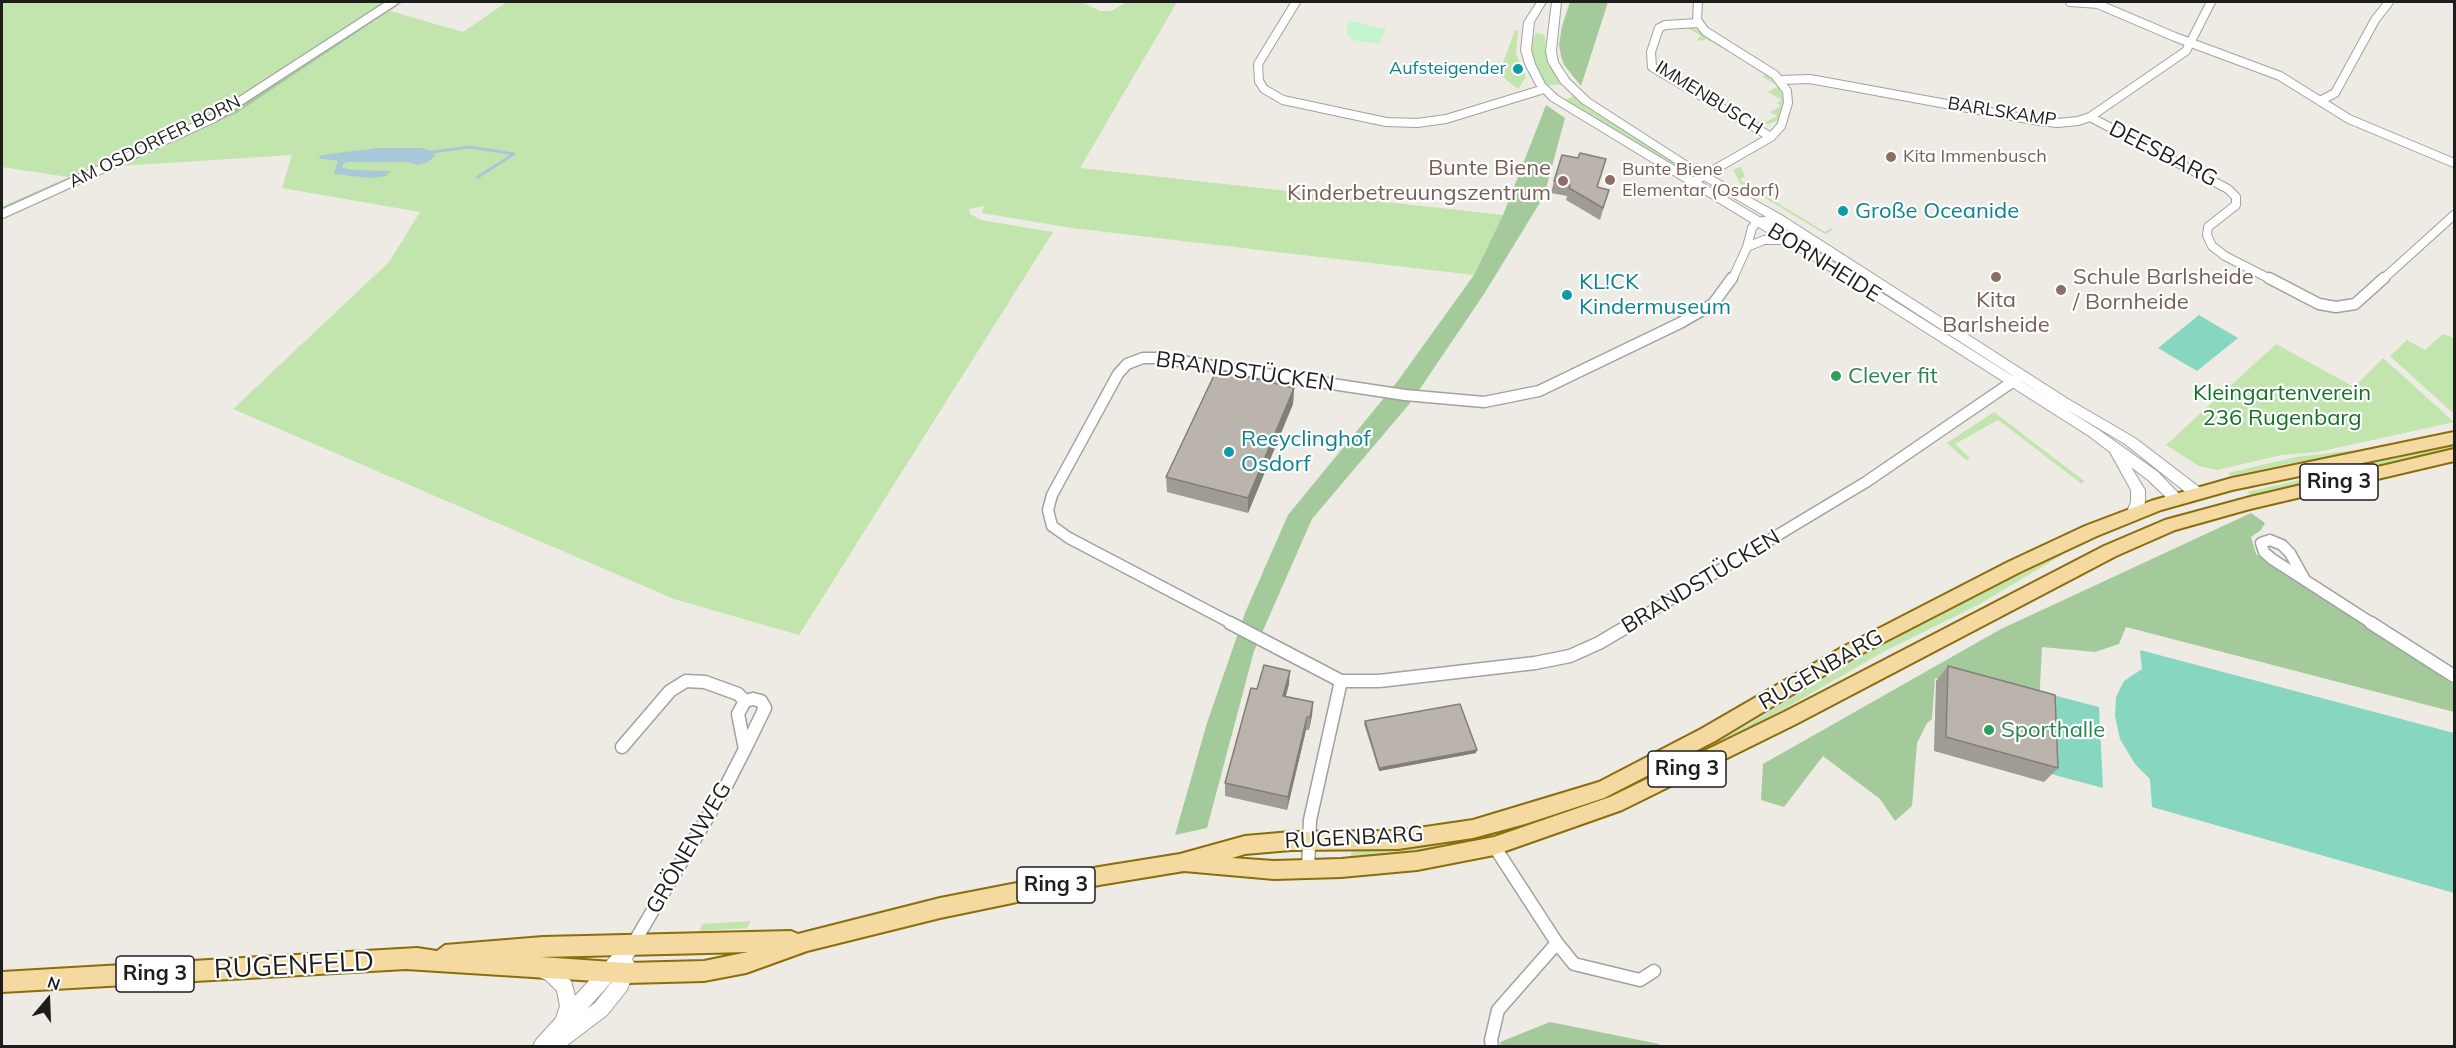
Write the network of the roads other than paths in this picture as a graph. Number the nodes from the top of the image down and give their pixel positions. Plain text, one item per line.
1 (393, 2) edge
2 (1296, 2) edge
3 (1541, 2) edge
4 (1556, 2) edge
5 (1698, 2) edge
6 (2070, 2) edge
7 (2211, 2) edge
8 (2390, 2) edge
9 (2097, 3) edge
10 (1699, 23) junction
11 (1527, 29) junction
12 (1546, 29) junction
13 (2191, 42) junction
14 (1780, 80) junction
15 (1544, 89) junction
16 (2320, 101) junction
17 (2090, 117) junction
18 (1771, 137) junction
19 (2454, 163) edge
20 (1704, 175) junction
21 (1691, 183) junction
22 (2, 214) edge
23 (2454, 215) edge
24 (1779, 219) junction
25 (1757, 222) junction
26 (1787, 240) junction
27 (1747, 247) junction
28 (2017, 378) junction
29 (2454, 438) edge
30 (2111, 446) junction
31 (2454, 455) edge
32 (2177, 499) junction
33 (2197, 500) junction
34 (2224, 509) junction
35 (2133, 514) junction
36 (2171, 525) junction
37 (2305, 580) dead end
38 (2454, 676) edge
39 (1341, 681) junction
40 (745, 701) junction
41 (622, 747) dead end
42 (745, 749) junction
43 (1308, 841) junction
44 (1494, 846) junction
45 (1180, 863) junction
46 (1308, 869) junction
47 (807, 941) junction
48 (1557, 943) junction
49 (632, 946) junction
50 (407, 960) junction
51 (541, 969) junction
52 (1654, 972) dead end
53 (618, 973) junction
54 (2, 982) edge
55 (562, 1023) junction
56 (542, 1047) edge
57 (552, 1047) edge
58 (1492, 1047) edge

1 - 22 street, AM OSDORFER BORN
2 - 15 street
3 - 11 street
4 - 12 street, BORNHEIDE
5 - 10 street
6 - 9 street
7 - 13 street, BARLSKAMP
8 - 16 street
9 - 13 street
10 - 14 street
10 - 18 street, IMMENBUSCH
11 - 12 street
11 - 15 street, BORNHEIDE
12 - 20 street, BORNHEIDE
13 - 16 street
13 - 17 street, BARLSKAMP
14 - 17 street, BARLSKAMP
14 - 18 street, IMMENBUSCH
15 - 21 street, BORNHEIDE
16 - 19 street
17 - 23 street, DEESBARG
18 - 20 street, IMMENBUSCH
20 - 21 street, IMMENBUSCH
20 - 24 street, BORNHEIDE
21 - 25 street, BORNHEIDE
24 - 25 street
24 - 28 street, BORNHEIDE
25 - 26 street, BORNHEIDE
25 - 27 street, BRANDSTÜCKEN
26 - 27 street
26 - 28 street, BORNHEIDE
27 - 39 street, BRANDSTÜCKEN
28 - 30 street, BORNHEIDE
28 - 33 street, BORNHEIDE
28 - 39 street, BRANDSTÜCKEN
29 - 33 main road, Ring 3
30 - 32 street, BORNHEIDE
30 - 35 street
31 - 34 main road, RUGENBARG / Ring 3
32 - 33 main road
32 - 35 main road, RUGENBARG / Ring 3
33 - 34 main road
33 - 36 main road
34 - 36 main road, RUGENBARG / Ring 3
35 - 43 main road, RUGENBARG / Ring 3
36 - 44 main road, RUGENBARG / Ring 3
37 - 38 street
39 - 43 street
40 - 41 street, GRÖNENWEG
40 - 42 street
40 - 42 street, GRÖNENWEG
42 - 49 street, GRÖNENWEG
43 - 45 main road, RUGENBARG / Ring 3
43 - 46 street
44 - 46 main road, RUGENBARG / Ring 3
44 - 48 street
45 - 46 main road, RUGENBARG / Ring 3
45 - 47 main road, RUGENBARG / Ring 3
47 - 49 main road, RUGENBARG / Ring 3
47 - 53 main road, RUGENBARG / Ring 3
48 - 52 street
48 - 58 street
49 - 50 main road, RUGENFELD / Ring 3
49 - 53 street
50 - 51 main road, RUGENFELD / Ring 3
50 - 54 main road, RUGENFELD / Ring 3
51 - 53 main road, RUGENFELD / Ring 3
51 - 55 street
53 - 55 street
53 - 57 street
55 - 56 street

